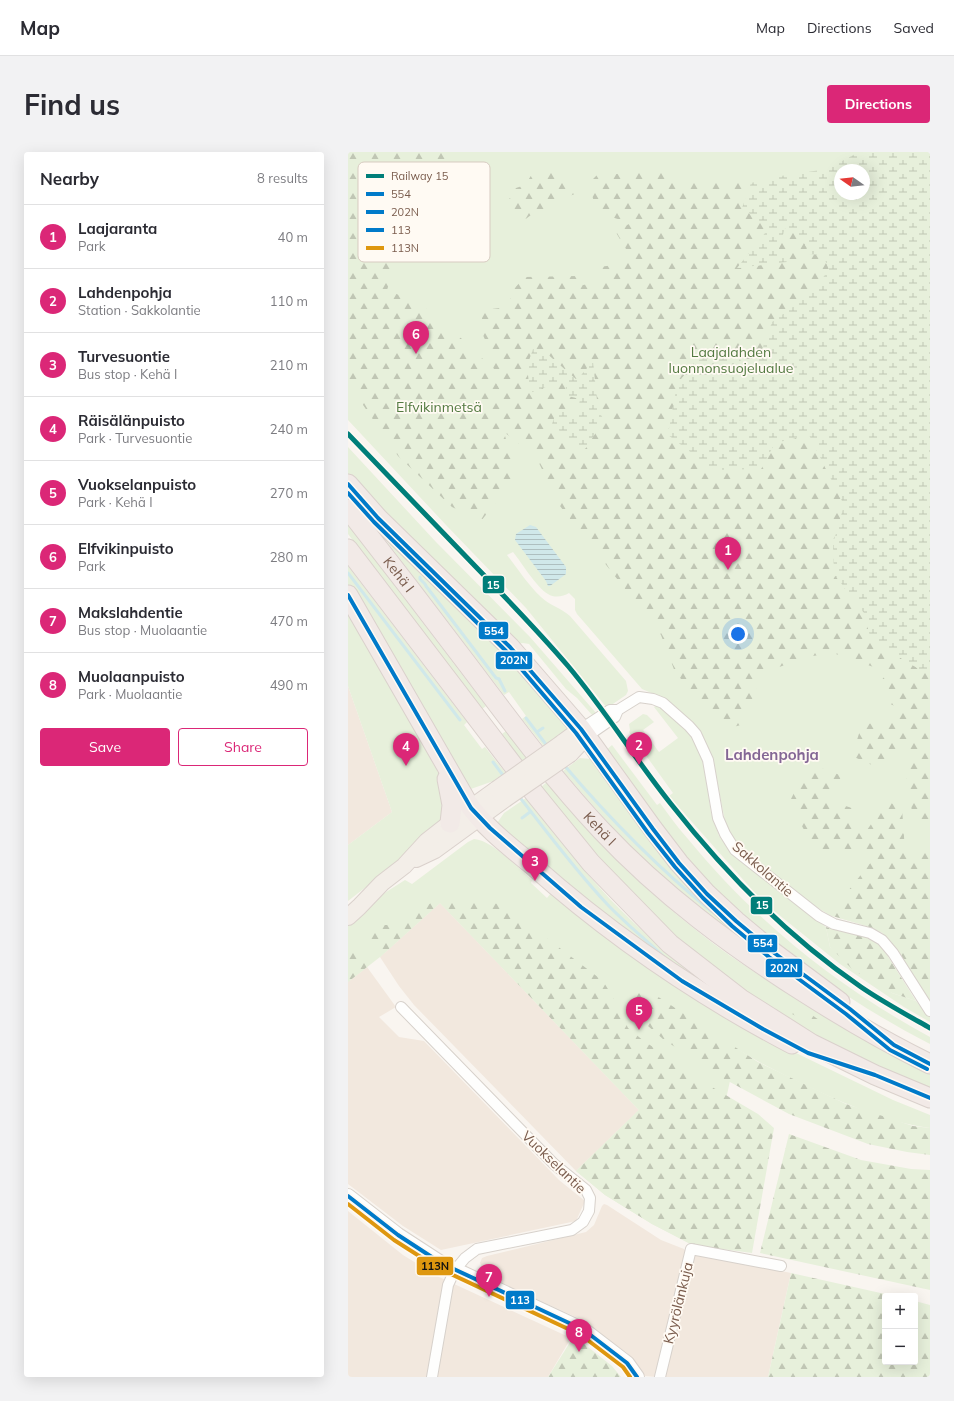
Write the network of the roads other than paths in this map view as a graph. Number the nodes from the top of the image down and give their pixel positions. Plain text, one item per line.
1 (348, 484) edge
2 (348, 509) edge
3 (348, 550) edge
4 (348, 595) edge
5 (584, 733) junction
6 (441, 758) junction
7 (476, 813) junction
8 (450, 822) junction
9 (404, 866) junction
10 (382, 883) junction
11 (348, 904) edge
12 (348, 917) edge
13 (401, 1007) dead end
14 (930, 1011) edge
15 (894, 1046) junction
16 (930, 1064) edge
17 (875, 1075) junction
18 (930, 1098) edge
19 (348, 1196) edge
20 (781, 1266) dead end
21 (455, 1270) junction
22 (432, 1377) edge
23 (637, 1377) edge
24 (660, 1377) edge

1 - 5 highway
2 - 15 highway, Kehä I
3 - 17 highway, Kehä I
4 - 6 highway
5 - 7 main road, bridge
5 - 14 street, Sakkolantie
5 - 15 highway
6 - 7 highway
6 - 8 highway
7 - 8 main road
7 - 9 main road
7 - 17 highway
8 - 9 main road
9 - 10 main road
10 - 11 main road
10 - 12 main road
13 - 21 street, Vuokselantie
15 - 16 highway, Kehä I
17 - 18 highway, Kehä I
19 - 21 street
20 - 24 street, Kyyrölänkuja
21 - 22 street
21 - 23 street

